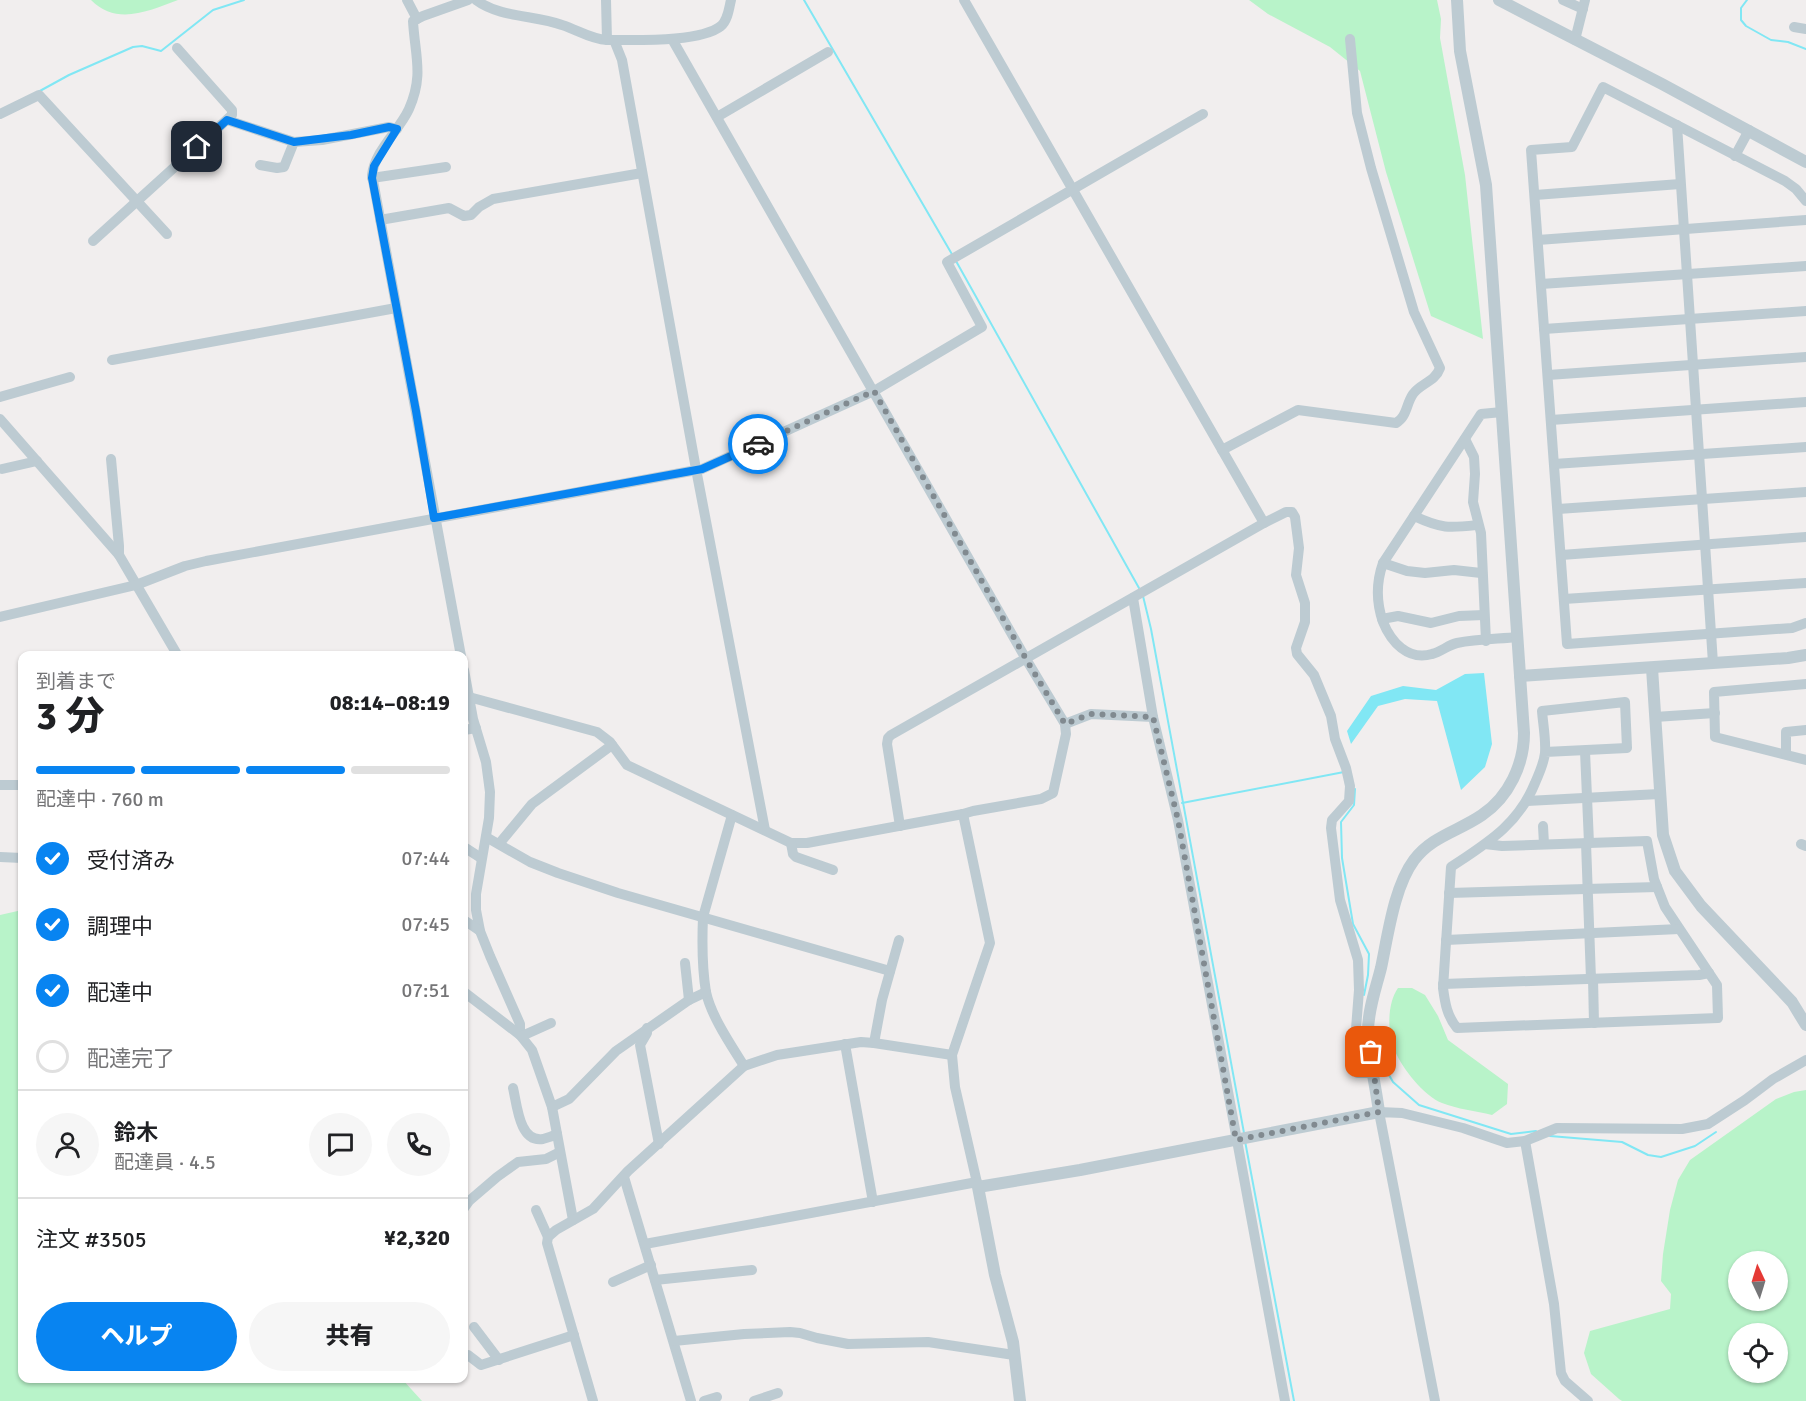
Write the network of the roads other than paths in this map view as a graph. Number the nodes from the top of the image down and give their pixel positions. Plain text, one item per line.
1 (407, 0) edge
2 (468, 0) edge
3 (476, 0) edge
4 (731, 0) edge
5 (964, 0) edge
6 (1457, 0) edge
7 (1499, 0) edge
8 (1563, 0) edge
9 (604, 2) edge
10 (1584, 4) edge
11 (417, 19) junction
12 (1794, 27) dead end
13 (1806, 29) edge
14 (672, 39) junction
15 (1350, 39) dead end
16 (610, 40) junction
17 (1575, 40) junction
18 (177, 48) dead end
19 (828, 52) dead end
20 (0, 114) edge
21 (1203, 114) dead end
22 (717, 117) junction
23 (227, 120) junction
24 (1677, 125) junction
25 (397, 129) junction
26 (1749, 130) junction
27 (294, 142) junction
28 (1735, 156) junction
29 (1806, 162) edge
30 (260, 165) dead end
31 (446, 167) dead end
32 (642, 173) junction
33 (372, 178) junction
34 (1680, 184) junction
35 (1072, 190) junction
36 (1535, 195) junction
37 (136, 201) junction
38 (1806, 201) edge
39 (380, 220) junction
40 (1806, 220) edge
41 (1683, 230) junction
42 (167, 234) dead end
43 (1538, 240) junction
44 (93, 241) dead end
45 (1806, 266) edge
46 (1686, 274) junction
47 (1541, 284) junction
48 (396, 308) junction
49 (1806, 311) edge
50 (1689, 319) junction
51 (1544, 329) junction
52 (1806, 357) edge
53 (112, 360) dead end
54 (1692, 365) junction
55 (1548, 375) junction
56 (70, 378) dead end
57 (874, 391) junction
58 (0, 397) edge
59 (1806, 402) edge
60 (1696, 410) junction
61 (1502, 412) junction
62 (0, 419) edge
63 (1551, 420) junction
64 (1466, 439) junction
65 (1806, 447) edge
66 (1222, 450) junction
67 (1698, 454) junction
68 (111, 459) dead end
69 (37, 461) junction
70 (1554, 464) junction
71 (2, 470) dead end
72 (696, 470) junction
73 (1806, 492) edge
74 (1701, 499) junction
75 (1558, 509) junction
76 (1414, 516) junction
77 (434, 518) junction
78 (1264, 523) junction
79 (1478, 525) junction
80 (1806, 537) edge
81 (1704, 544) junction
82 (118, 555) junction
83 (1561, 555) junction
84 (1383, 563) junction
85 (1481, 573) junction
86 (1806, 583) edge
87 (136, 585) junction
88 (1708, 589) junction
89 (1139, 594) junction
90 (1564, 599) junction
91 (1484, 615) junction
92 (0, 617) edge
93 (1382, 619) junction
94 (1806, 623) edge
95 (1712, 634) junction
96 (1518, 637) junction
97 (1486, 641) junction
98 (175, 651) edge
99 (460, 651) edge
100 (1806, 655) edge
101 (1026, 659) junction
102 (1713, 663) junction
103 (1652, 668) junction
104 (1520, 676) junction
105 (1806, 684) edge
106 (468, 692) edge
107 (469, 697) junction
108 (1715, 714) junction
109 (1153, 717) junction
110 (1654, 717) junction
111 (1065, 724) junction
112 (476, 728) junction
113 (468, 729) edge
114 (1806, 730) edge
115 (612, 745) junction
116 (1585, 751) junction
117 (1545, 752) junction
118 (1786, 754) junction
119 (1806, 760) edge
120 (0, 785) edge
121 (18, 785) edge
122 (1659, 794) junction
123 (1587, 797) junction
124 (1527, 801) junction
125 (963, 814) junction
126 (732, 815) junction
127 (900, 826) junction
128 (1543, 826) dead end
129 (765, 830) junction
130 (486, 837) junction
131 (791, 843) junction
132 (1587, 843) junction
133 (499, 844) junction
134 (1485, 844) junction
135 (1544, 844) junction
136 (468, 849) edge
137 (0, 857) edge
138 (18, 858) edge
139 (481, 858) junction
140 (833, 870) dead end
141 (1657, 887) junction
142 (1588, 889) junction
143 (1449, 893) junction
144 (703, 918) junction
145 (468, 923) edge
146 (1679, 929) junction
147 (480, 931) junction
148 (1589, 933) junction
149 (1446, 939) junction
150 (899, 940) dead end
151 (685, 963) dead end
152 (890, 971) junction
153 (1709, 973) junction
154 (1592, 979) junction
155 (1443, 984) junction
156 (706, 992) junction
157 (468, 995) edge
158 (689, 1000) junction
159 (551, 1023) dead end
160 (1594, 1023) junction
161 (1806, 1025) edge
162 (647, 1028) junction
163 (521, 1036) junction
164 (874, 1043) junction
165 (845, 1044) junction
166 (952, 1055) junction
167 (1806, 1060) edge
168 (744, 1066) junction
169 (1374, 1073) junction
170 (513, 1088) dead end
171 (552, 1107) junction
172 (1379, 1112) junction
173 (557, 1134) junction
174 (1236, 1140) junction
175 (1525, 1141) junction
176 (658, 1144) junction
177 (560, 1152) junction
178 (624, 1177) junction
179 (977, 1184) junction
180 (468, 1202) edge
181 (873, 1202) junction
182 (536, 1210) dead end
183 (573, 1220) junction
184 (548, 1237) junction
185 (645, 1244) junction
186 (651, 1265) junction
187 (752, 1270) dead end
188 (656, 1280) junction
189 (614, 1282) dead end
190 (474, 1327) dead end
191 (574, 1335) junction
192 (674, 1341) junction
193 (468, 1355) dead end
194 (1014, 1355) junction
195 (499, 1360) junction
196 (778, 1393) dead end
197 (717, 1397) dead end
198 (592, 1401) edge
199 (691, 1401) edge
200 (704, 1401) edge
201 (754, 1401) edge
202 (1020, 1401) edge
203 (1285, 1401) edge
204 (1435, 1401) edge
205 (1588, 1401) edge

1 - 11 street
2 - 11 street
3 - 16 street
4 - 14 street
5 - 35 street
6 - 61 street
7 - 17 street
8 - 10 street
9 - 16 street
10 - 17 street
11 - 25 street
12 - 13 street
14 - 16 street
14 - 22 street
15 - 66 street
16 - 32 street
17 - 26 street
18 - 23 street
19 - 22 street
20 - 37 street
21 - 35 street
22 - 57 street
23 - 27 street
23 - 37 street
24 - 28 street
24 - 34 street
24 - 36 street
25 - 27 street
25 - 33 street
26 - 28 street
26 - 29 street
27 - 30 street
28 - 38 street
31 - 33 street
32 - 39 street
32 - 72 street
33 - 39 street
34 - 36 street
34 - 41 street
35 - 57 street
35 - 66 street
36 - 43 street
37 - 42 street
37 - 44 street
39 - 48 street
40 - 41 street
41 - 43 street
41 - 46 street
43 - 47 street
45 - 46 street
46 - 47 street
46 - 50 street
47 - 51 street
48 - 53 street
48 - 77 street
49 - 50 street
50 - 51 street
50 - 54 street
51 - 55 street
52 - 54 street
54 - 55 street
54 - 60 street
55 - 63 street
56 - 58 street
57 - 72 street
57 - 101 street
59 - 60 street
60 - 63 street
60 - 67 street
61 - 64 street
61 - 96 street
62 - 69 street
63 - 70 street
64 - 76 street
64 - 79 street
65 - 67 street
66 - 78 street
67 - 70 street
67 - 74 street
68 - 82 street
69 - 71 street
69 - 82 street
70 - 75 street
72 - 77 street
72 - 129 street
73 - 74 street
74 - 75 street
74 - 81 street
75 - 83 street
76 - 79 street
76 - 84 street
77 - 87 street
77 - 99 street
78 - 89 street
78 - 169 street
79 - 85 street
80 - 81 street
81 - 83 street
81 - 88 street
82 - 87 street
83 - 90 street
84 - 85 street
84 - 93 street
85 - 91 street
86 - 88 street
87 - 92 street
87 - 98 street
88 - 90 street
88 - 95 street
89 - 101 street
89 - 109 street
90 - 95 street
91 - 93 street
91 - 97 street
93 - 97 street
94 - 95 street
95 - 102 street
96 - 97 street
96 - 104 street
100 - 102 street
101 - 111 street
101 - 127 street
102 - 103 street
103 - 104 street
103 - 110 street
104 - 169 street
105 - 108 street
106 - 107 street
107 - 112 street
107 - 115 street
108 - 110 street
108 - 118 street
109 - 111 street
109 - 174 street
110 - 122 street
111 - 125 street
112 - 113 street
112 - 130 street
114 - 118 street
115 - 126 street
115 - 133 street
116 - 117 street
116 - 117 street
116 - 123 street
117 - 124 street
118 - 119 street
120 - 121 street
122 - 123 street
122 - 161 street
123 - 124 street
123 - 132 street
124 - 134 street
125 - 127 street
125 - 166 street
126 - 129 street
126 - 144 street
127 - 131 street
128 - 135 street
129 - 131 street
130 - 133 street
130 - 139 street
131 - 140 street
132 - 135 street
132 - 141 street
132 - 142 street
133 - 144 street
134 - 135 street
134 - 143 street
136 - 139 street
137 - 138 street
139 - 147 street
141 - 142 street
141 - 146 street
142 - 143 street
142 - 148 street
143 - 149 street
144 - 152 street
144 - 156 street
145 - 147 street
146 - 148 street
146 - 153 street
147 - 163 street
148 - 149 street
148 - 154 street
149 - 155 street
150 - 152 street
151 - 158 street
152 - 164 street
153 - 154 street
153 - 160 street
154 - 155 street
154 - 160 street
155 - 160 street
156 - 158 street
156 - 168 street
157 - 163 street
158 - 162 street
159 - 163 street
162 - 171 street
162 - 176 street
163 - 171 street
164 - 165 street
164 - 166 street
165 - 168 street
165 - 181 street
166 - 179 street
167 - 175 street
168 - 176 street
169 - 172 street
170 - 173 street
171 - 173 street
172 - 174 street
172 - 175 street
172 - 204 street
173 - 177 street
174 - 179 street
174 - 203 street
175 - 205 street
176 - 178 street
177 - 180 street
177 - 183 street
178 - 183 street
178 - 185 street
179 - 181 street
179 - 194 street
181 - 185 street
182 - 184 street
183 - 184 street
184 - 191 street
185 - 186 street
186 - 188 street
186 - 189 street
187 - 188 street
188 - 192 street
190 - 195 street
191 - 195 street
191 - 198 street
192 - 194 street
192 - 199 street
193 - 195 street
194 - 202 street
196 - 201 street
197 - 200 street

